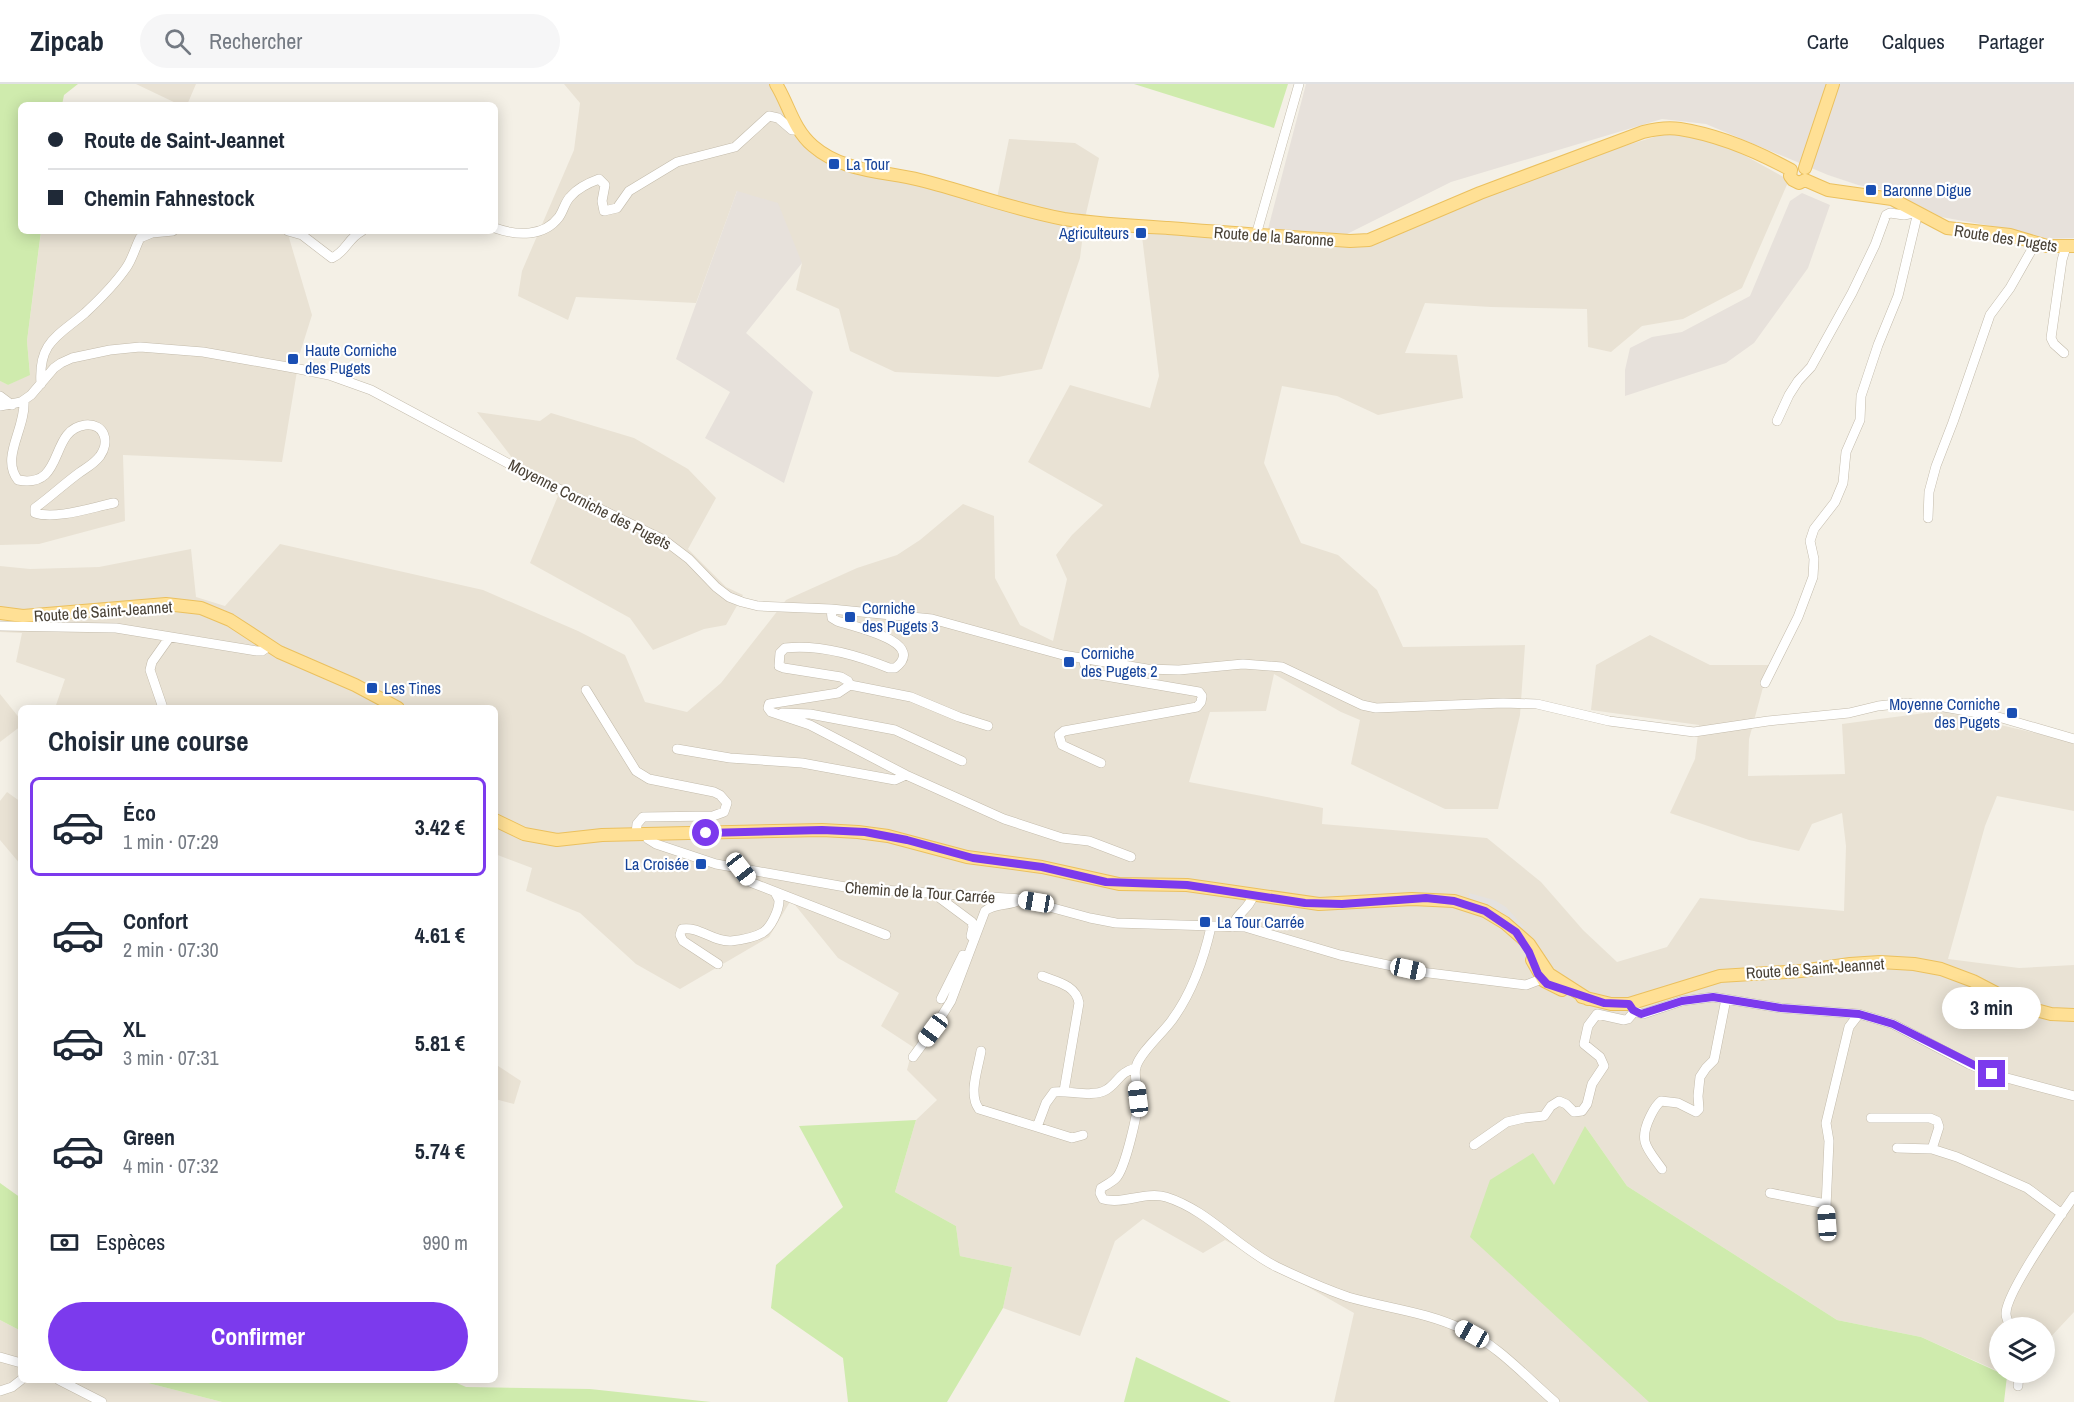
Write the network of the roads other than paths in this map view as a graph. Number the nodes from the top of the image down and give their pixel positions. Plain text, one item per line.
1 (776, 84) edge
2 (1299, 84) edge
3 (1833, 84) edge
4 (799, 130) junction
5 (1799, 171) junction
6 (1918, 212) junction
7 (498, 229) edge
8 (150, 234) edge
9 (298, 234) edge
10 (356, 234) edge
11 (1256, 235) junction
12 (2035, 244) junction
13 (2070, 247) edge
14 (2064, 353) dead end
15 (41, 384) junction
16 (0, 396) edge
17 (24, 400) junction
18 (12, 405) junction
19 (0, 406) edge
20 (1778, 421) dead end
21 (114, 502) dead end
22 (1928, 518) dead end
23 (831, 609) junction
24 (0, 613) edge
25 (0, 626) edge
26 (169, 638) junction
27 (269, 646) junction
28 (1084, 658) junction
29 (1765, 683) dead end
30 (850, 685) junction
31 (586, 690) dead end
32 (163, 705) edge
33 (393, 705) edge
34 (777, 714) junction
35 (988, 726) dead end
36 (2074, 739) edge
37 (677, 748) dead end
38 (962, 761) dead end
39 (1101, 763) dead end
40 (906, 775) junction
41 (498, 821) edge
42 (641, 834) junction
43 (1131, 857) dead end
44 (741, 869) junction
45 (775, 892) junction
46 (933, 893) junction
47 (1253, 895) junction
48 (1020, 900) junction
49 (1211, 927) junction
50 (1232, 927) junction
51 (886, 935) dead end
52 (718, 964) dead end
53 (1542, 972) junction
54 (1042, 976) dead end
55 (941, 999) dead end
56 (1726, 999) junction
57 (1632, 1008) junction
58 (1859, 1014) junction
59 (2074, 1015) edge
60 (981, 1051) dead end
61 (913, 1057) dead end
62 (1136, 1068) junction
63 (1064, 1091) junction
64 (2074, 1096) edge
65 (1871, 1118) dead end
66 (1036, 1127) junction
67 (1083, 1135) dead end
68 (1474, 1145) dead end
69 (1897, 1148) dead end
70 (1932, 1149) junction
71 (1662, 1169) dead end
72 (1770, 1192) dead end
73 (2074, 1196) edge
74 (1826, 1204) junction
75 (2062, 1214) junction
76 (1830, 1232) dead end
77 (2007, 1317) edge
78 (0, 1357) edge
79 (18, 1362) edge
80 (18, 1382) edge
81 (65, 1383) edge
82 (2018, 1383) edge
83 (2018, 1386) dead end
84 (0, 1391) edge
85 (102, 1402) edge
86 (1554, 1402) edge

1 - 4 main road, Route de la Baronne
2 - 11 street
3 - 5 main road
4 - 7 street
4 - 11 main road, Route de la Baronne
5 - 6 main road, Route des Pugets
5 - 11 main road, Route de la Baronne
6 - 12 main road, Route des Pugets
6 - 20 street
6 - 29 street
8 - 15 street
9 - 10 street
12 - 13 main road, Route des Pugets
12 - 22 street
13 - 14 street
15 - 17 street, Moyenne Corniche des Pugets
15 - 23 street, Moyenne Corniche des Pugets
16 - 18 street
17 - 18 street, Moyenne Corniche des Pugets
17 - 21 street
18 - 19 street, Moyenne Corniche des Pugets
23 - 28 street, Moyenne Corniche des Pugets
23 - 30 street
24 - 27 main road, Route de Saint-Jeannet
25 - 26 street
26 - 27 street
26 - 32 street
27 - 33 main road, Route de Saint-Jeannet
28 - 36 street, Moyenne Corniche des Pugets
28 - 39 street
30 - 34 street
30 - 35 street
31 - 42 street
34 - 38 street
34 - 40 street
37 - 40 street
40 - 43 street
41 - 42 main road
42 - 44 street, Chemin de la Tour Carrée
42 - 47 main road
44 - 45 street
44 - 46 street, Chemin de la Tour Carrée
45 - 51 street
45 - 52 street
46 - 48 street, Chemin de la Tour Carrée
46 - 55 street
47 - 50 street
47 - 53 main road
48 - 49 street, Chemin de la Tour Carrée
48 - 61 street
49 - 50 street, Chemin de la Tour Carrée
49 - 62 street
50 - 53 street, Chemin de la Tour Carrée
53 - 57 main road, Route de Saint-Jeannet
54 - 63 street
56 - 57 street
56 - 58 street
56 - 71 street
57 - 59 main road, Route de Saint-Jeannet
57 - 68 street
58 - 64 street
58 - 74 street
60 - 66 street
62 - 63 street
62 - 86 street
63 - 66 street
65 - 70 street
66 - 67 street
69 - 70 street
70 - 75 street
72 - 74 street
73 - 75 street
74 - 76 street
75 - 77 street
78 - 79 street
80 - 84 street
81 - 85 street
82 - 83 street

